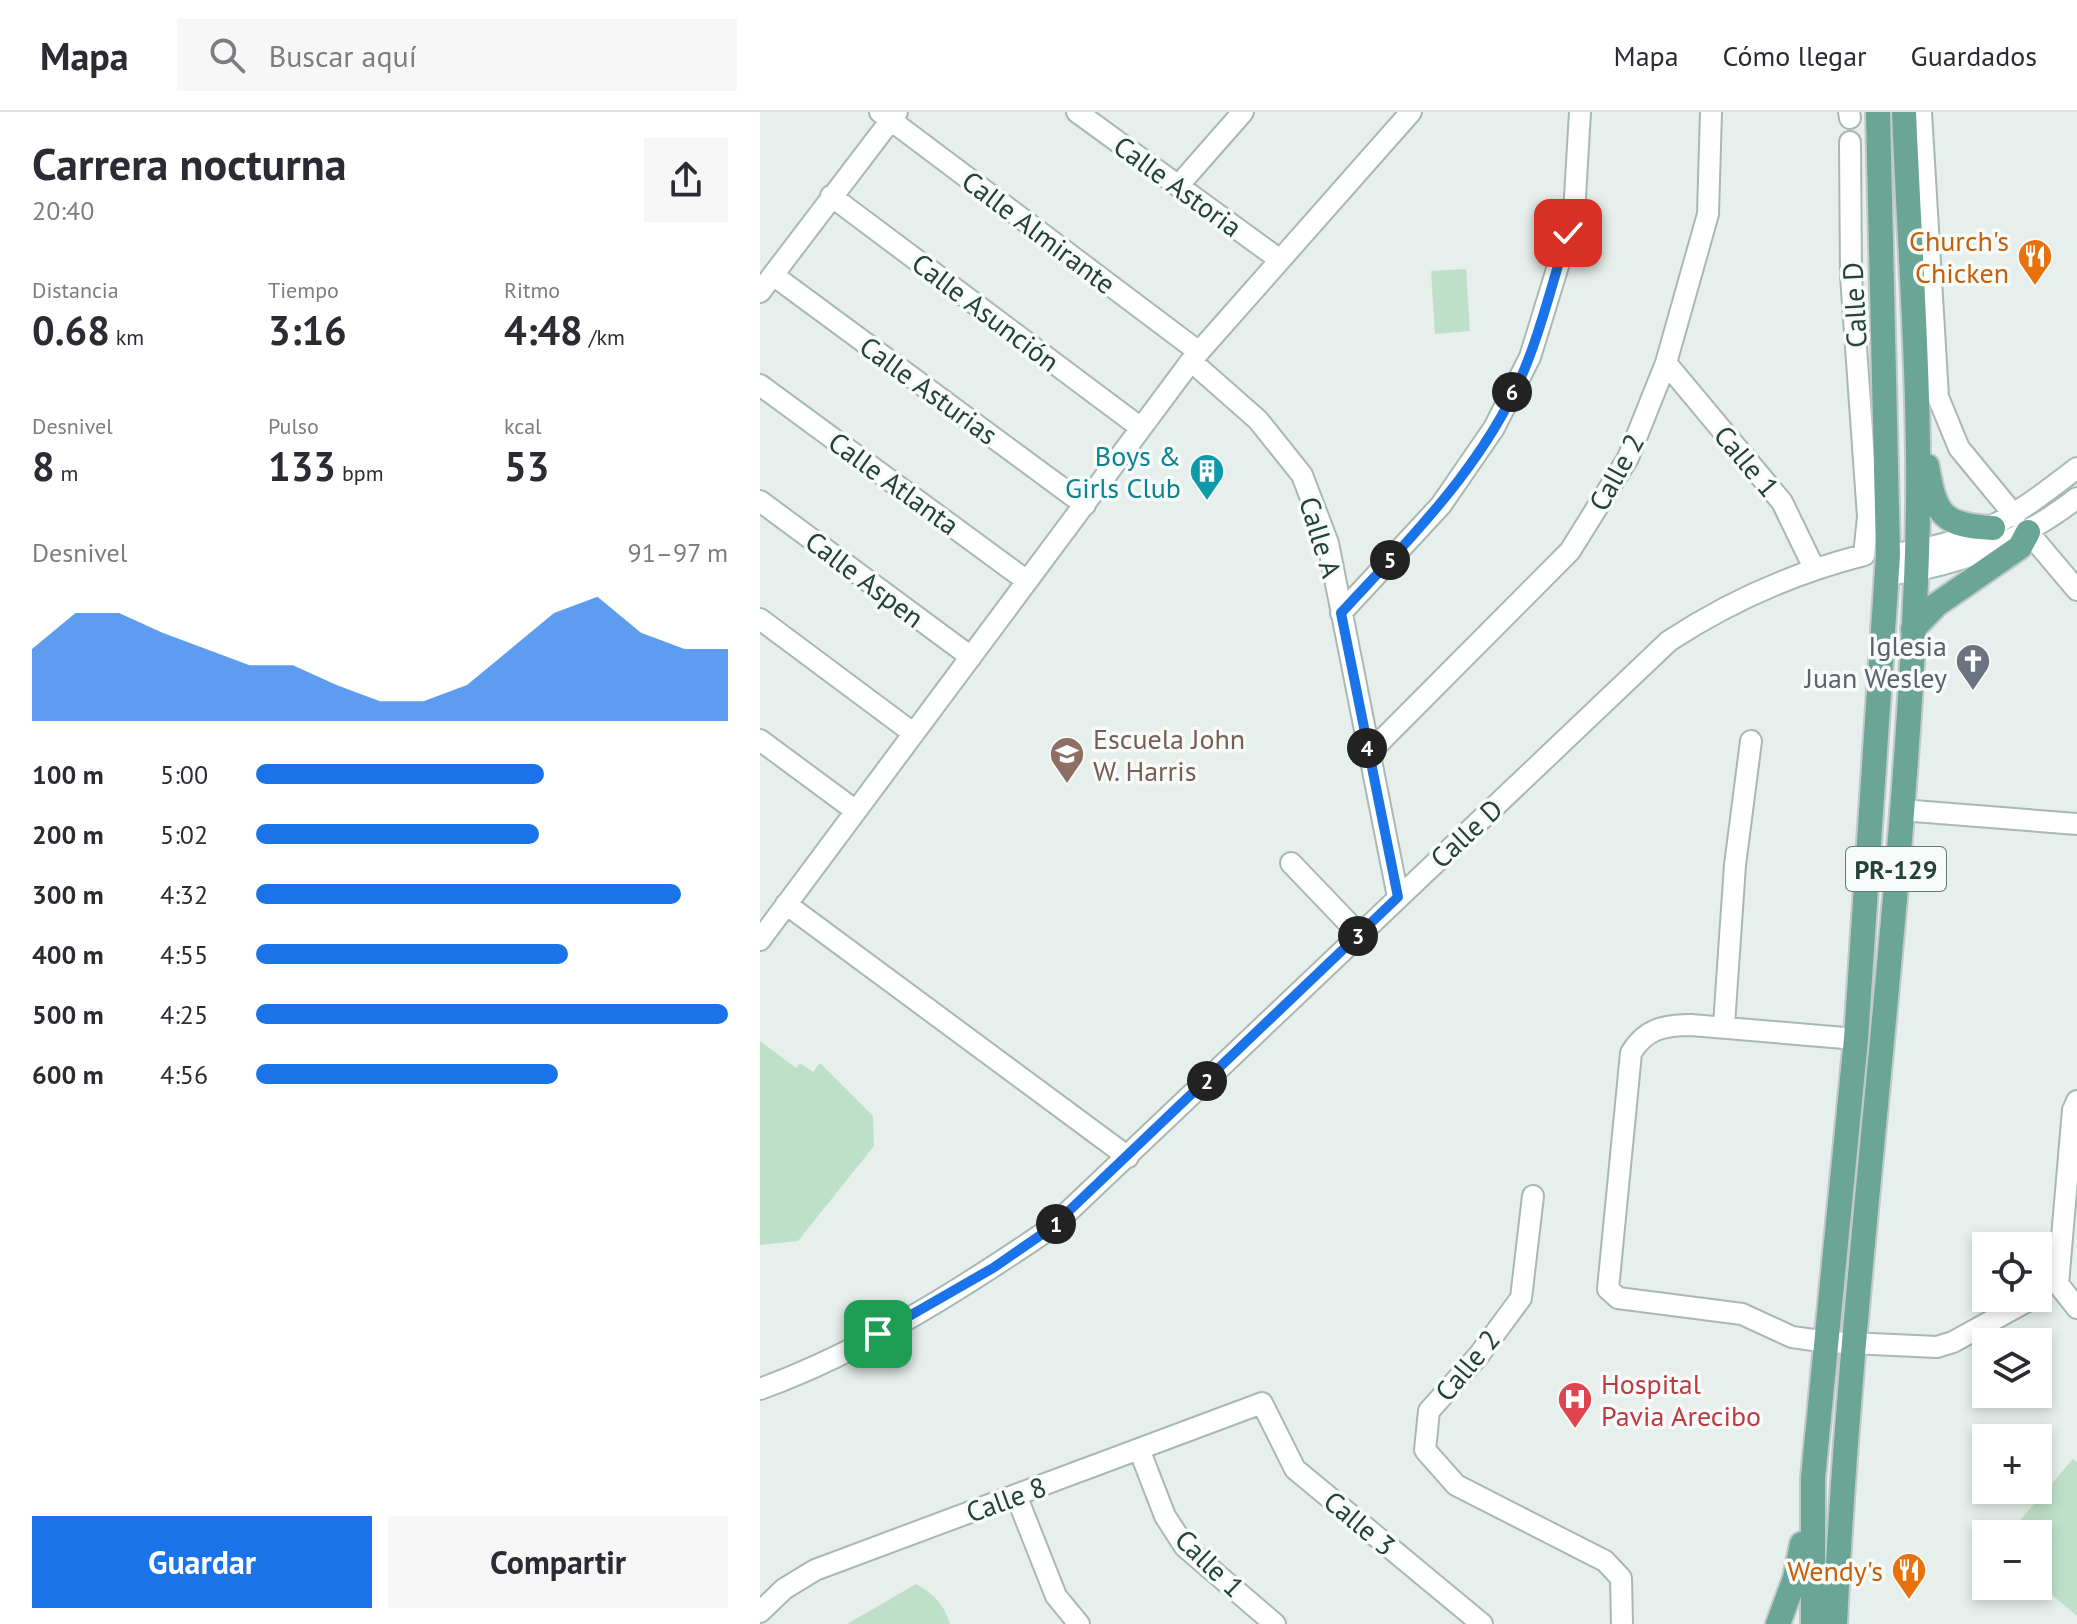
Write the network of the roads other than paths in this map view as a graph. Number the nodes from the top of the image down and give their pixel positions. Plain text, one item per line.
1 (1077, 112) edge
2 (1243, 112) edge
3 (1411, 112) edge
4 (1580, 112) edge
5 (1711, 112) edge
6 (1878, 112) edge
7 (1904, 112) edge
8 (1921, 112) edge
9 (889, 115) edge
10 (1850, 142) dead end
11 (1178, 186) junction
12 (831, 196) junction
13 (1280, 260) junction
14 (773, 275) junction
15 (760, 292) edge
16 (1195, 356) junction
17 (1666, 363) junction
18 (760, 385) edge
19 (1916, 400) junction
20 (1141, 428) junction
21 (2077, 468) edge
22 (2077, 498) edge
23 (760, 501) edge
24 (1085, 505) junction
25 (2022, 524) junction
26 (1993, 528) junction
27 (1917, 561) junction
28 (1888, 565) junction
29 (1814, 568) junction
30 (1027, 581) junction
31 (2077, 590) edge
32 (1341, 613) junction
33 (760, 619) edge
34 (1913, 629) junction
35 (971, 657) junction
36 (913, 733) junction
37 (760, 740) edge
38 (1751, 741) dead end
39 (1368, 754) junction
40 (1901, 810) junction
41 (856, 811) junction
42 (2077, 824) edge
43 (1291, 863) dead end
44 (1398, 897) junction
45 (786, 904) junction
46 (1359, 934) junction
47 (760, 940) edge
48 (1724, 1025) junction
49 (1856, 1039) junction
50 (2077, 1101) edge
51 (1128, 1157) junction
52 (1533, 1196) dead end
53 (2077, 1273) edge
54 (2058, 1284) junction
55 (2052, 1287) edge
56 (2077, 1308) edge
57 (2006, 1312) edge
58 (1840, 1343) junction
59 (760, 1389) edge
60 (1262, 1403) joint
61 (1139, 1449) junction
62 (1813, 1478) junction
63 (1016, 1495) junction
64 (1838, 1542) junction
65 (760, 1612) edge
66 (1079, 1624) edge
67 (1275, 1624) edge
68 (1482, 1624) edge
69 (1622, 1624) edge
70 (1778, 1624) edge
71 (1813, 1624) edge
72 (1835, 1624) edge
73 (1851, 1624) edge

1 - 11 street, Calle Astoria
2 - 11 street
3 - 13 street
4 - 32 street
5 - 17 street, Calle 2
6 - 28 main road, PR-129
7 - 19 main road, PR-129
8 - 25 street
9 - 12 street
9 - 16 street, Calle Almirante
10 - 29 street, Calle D
11 - 13 street, Calle Astoria
12 - 14 street
12 - 20 street, Calle Asunción
13 - 16 street
14 - 15 street
14 - 24 street, Calle Asturias
16 - 20 street
16 - 32 street, Calle A
17 - 29 street, Calle 1
17 - 39 street, Calle 2
18 - 30 street, Calle Atlanta
19 - 26 main road
19 - 27 main road, PR-129
20 - 24 street
21 - 25 street
22 - 25 street
23 - 35 street, Calle Aspen
24 - 30 street
25 - 26 street
25 - 27 street
25 - 31 street
25 - 34 main road
26 - 27 street
27 - 28 street
27 - 34 main road, PR-129
28 - 49 main road, PR-129
29 - 44 street, Calle D
30 - 35 street
32 - 39 street, Calle A
33 - 36 street
34 - 40 main road, PR-129
35 - 36 street
36 - 41 street
37 - 41 street
38 - 48 street
39 - 44 street, Calle A
40 - 42 street
40 - 58 main road, PR-129
41 - 45 street
43 - 46 street
44 - 46 street, Calle D
45 - 47 street
45 - 51 street
46 - 51 street, Calle D
48 - 49 street
48 - 58 street
49 - 58 main road, PR-129
50 - 54 street
51 - 59 street, Calle D
52 - 69 street, Calle 2
53 - 54 street
54 - 55 street
54 - 56 street
57 - 58 street
58 - 62 main road, PR-129
58 - 64 main road, PR-129
60 - 61 street, Calle 8
60 - 68 street, Calle 3
61 - 63 street, Calle 8
61 - 67 street, Calle 1
62 - 70 main road
62 - 71 main road, PR-129
63 - 65 street, Calle 8
63 - 66 street
64 - 72 main road, PR-129
64 - 73 main road

